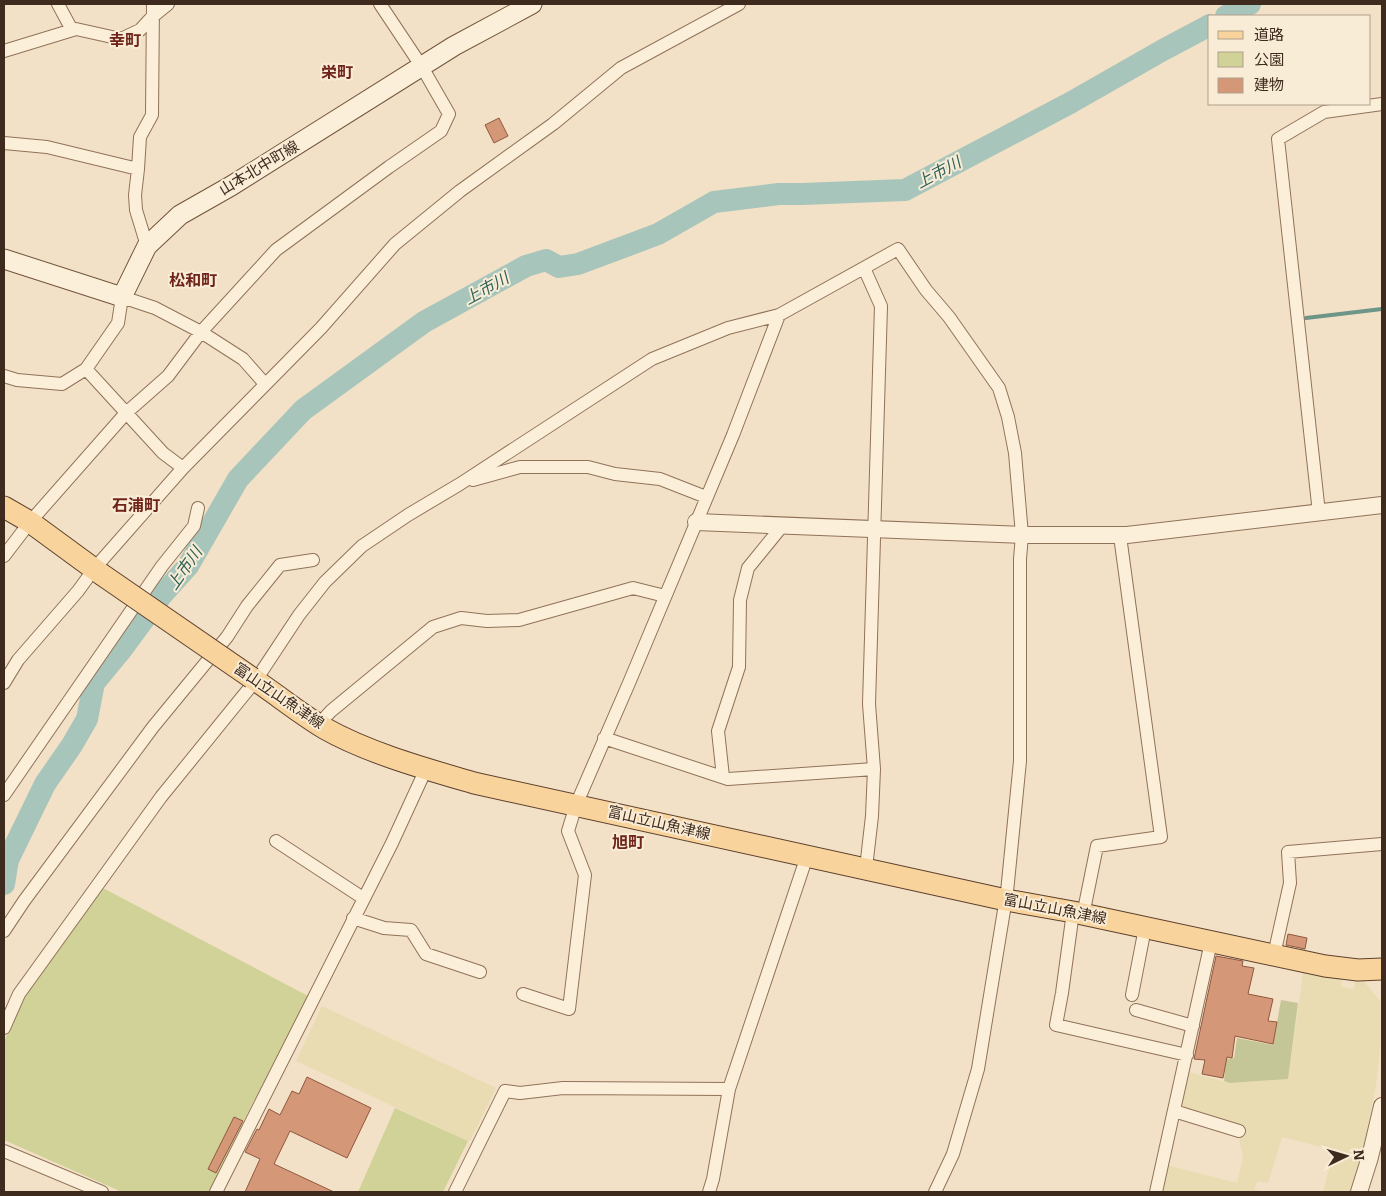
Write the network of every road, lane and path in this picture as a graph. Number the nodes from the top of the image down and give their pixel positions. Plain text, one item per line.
1 (58, 4) edge
2 (168, 4) edge
3 (380, 4) edge
4 (532, 4) edge
5 (739, 4) edge
6 (152, 10) edge
7 (72, 30) junction
8 (4, 51) edge
9 (422, 67) junction
10 (1382, 104) edge
11 (4, 143) edge
12 (138, 170) junction
13 (148, 246) junction
14 (4, 259) edge
15 (864, 268) junction
16 (122, 297) junction
17 (779, 315) junction
18 (201, 332) junction
19 (86, 369) junction
20 (4, 376) edge
21 (265, 384) junction
22 (126, 412) junction
23 (183, 468) junction
24 (460, 484) junction
25 (706, 497) junction
26 (1382, 505) edge
27 (4, 507) edge
28 (198, 508) dead end
29 (1319, 513) junction
30 (30, 522) junction
31 (696, 522) junction
32 (783, 525) junction
33 (874, 529) junction
34 (1022, 534) junction
35 (1120, 536) junction
36 (4, 556) edge
37 (313, 560) dead end
38 (98, 571) junction
39 (665, 596) junction
40 (254, 679) junction
41 (4, 683) edge
42 (319, 724) junction
43 (604, 738) junction
44 (426, 769) junction
45 (874, 769) junction
46 (723, 777) junction
47 (4, 795) edge
48 (576, 805) junction
49 (276, 841) dead end
50 (1382, 844) edge
51 (807, 856) junction
52 (866, 868) junction
53 (363, 898) junction
54 (1006, 900) junction
55 (1078, 914) junction
56 (353, 918) junction
57 (1145, 928) junction
58 (4, 931) edge
59 (1211, 942) junction
60 (1274, 955) junction
61 (1382, 969) edge
62 (480, 972) dead end
63 (523, 994) dead end
64 (1132, 995) dead end
65 (1136, 1010) dead end
66 (1193, 1026) junction
67 (4, 1028) edge
68 (1187, 1055) junction
69 (729, 1089) junction
70 (1382, 1106) edge
71 (1174, 1111) junction
72 (1239, 1131) dead end
73 (4, 1151) edge
74 (102, 1192) edge
75 (216, 1192) edge
76 (455, 1192) edge
77 (709, 1192) edge
78 (935, 1192) edge
79 (1156, 1192) edge
80 (1359, 1192) edge

1 - 7 street
2 - 6 street
3 - 9 street
4 - 9 main road, 山本北中町線
5 - 21 street
6 - 7 street
6 - 12 street
7 - 8 street
9 - 13 main road, 山本北中町線
9 - 18 street
10 - 29 street
11 - 12 street
12 - 13 street
13 - 16 main road, 山本北中町線
14 - 16 main road
15 - 17 street
15 - 33 street
15 - 34 street
16 - 18 street
16 - 19 street
17 - 24 street
17 - 25 street
18 - 21 street
18 - 22 street
19 - 20 street
19 - 22 street
21 - 23 street
22 - 23 street
22 - 30 street
23 - 38 street
24 - 25 street
24 - 40 street
25 - 31 street
26 - 29 street
27 - 30 main road, 富山立山魚津線
28 - 47 street
29 - 35 street
30 - 36 street
30 - 38 main road, 富山立山魚津線
31 - 32 street
31 - 39 street
32 - 33 street
32 - 46 street
33 - 34 street
33 - 45 street
34 - 35 street
34 - 54 street
35 - 55 street
37 - 58 street
38 - 40 main road, 富山立山魚津線, bridge
38 - 41 street
39 - 42 street
39 - 43 street
40 - 42 main road, 富山立山魚津線
40 - 67 street
42 - 44 main road, 富山立山魚津線
43 - 46 street
43 - 48 street
44 - 48 main road, 富山立山魚津線
44 - 53 street
45 - 46 street
45 - 52 street
48 - 51 main road, 富山立山魚津線
48 - 63 street
49 - 53 street
50 - 60 street
51 - 52 main road, 富山立山魚津線
51 - 69 street
52 - 54 main road, 富山立山魚津線
53 - 56 street
54 - 55 main road, 富山立山魚津線
54 - 78 street
55 - 57 main road, 富山立山魚津線
55 - 68 street
56 - 62 street
56 - 75 street
57 - 59 main road, 富山立山魚津線
57 - 64 street
59 - 60 main road, 富山立山魚津線
59 - 66 street
60 - 61 main road, 富山立山魚津線
65 - 66 street
66 - 68 street
68 - 71 street
69 - 76 street
69 - 77 street
70 - 80 street
71 - 72 street
71 - 79 street
73 - 74 street

